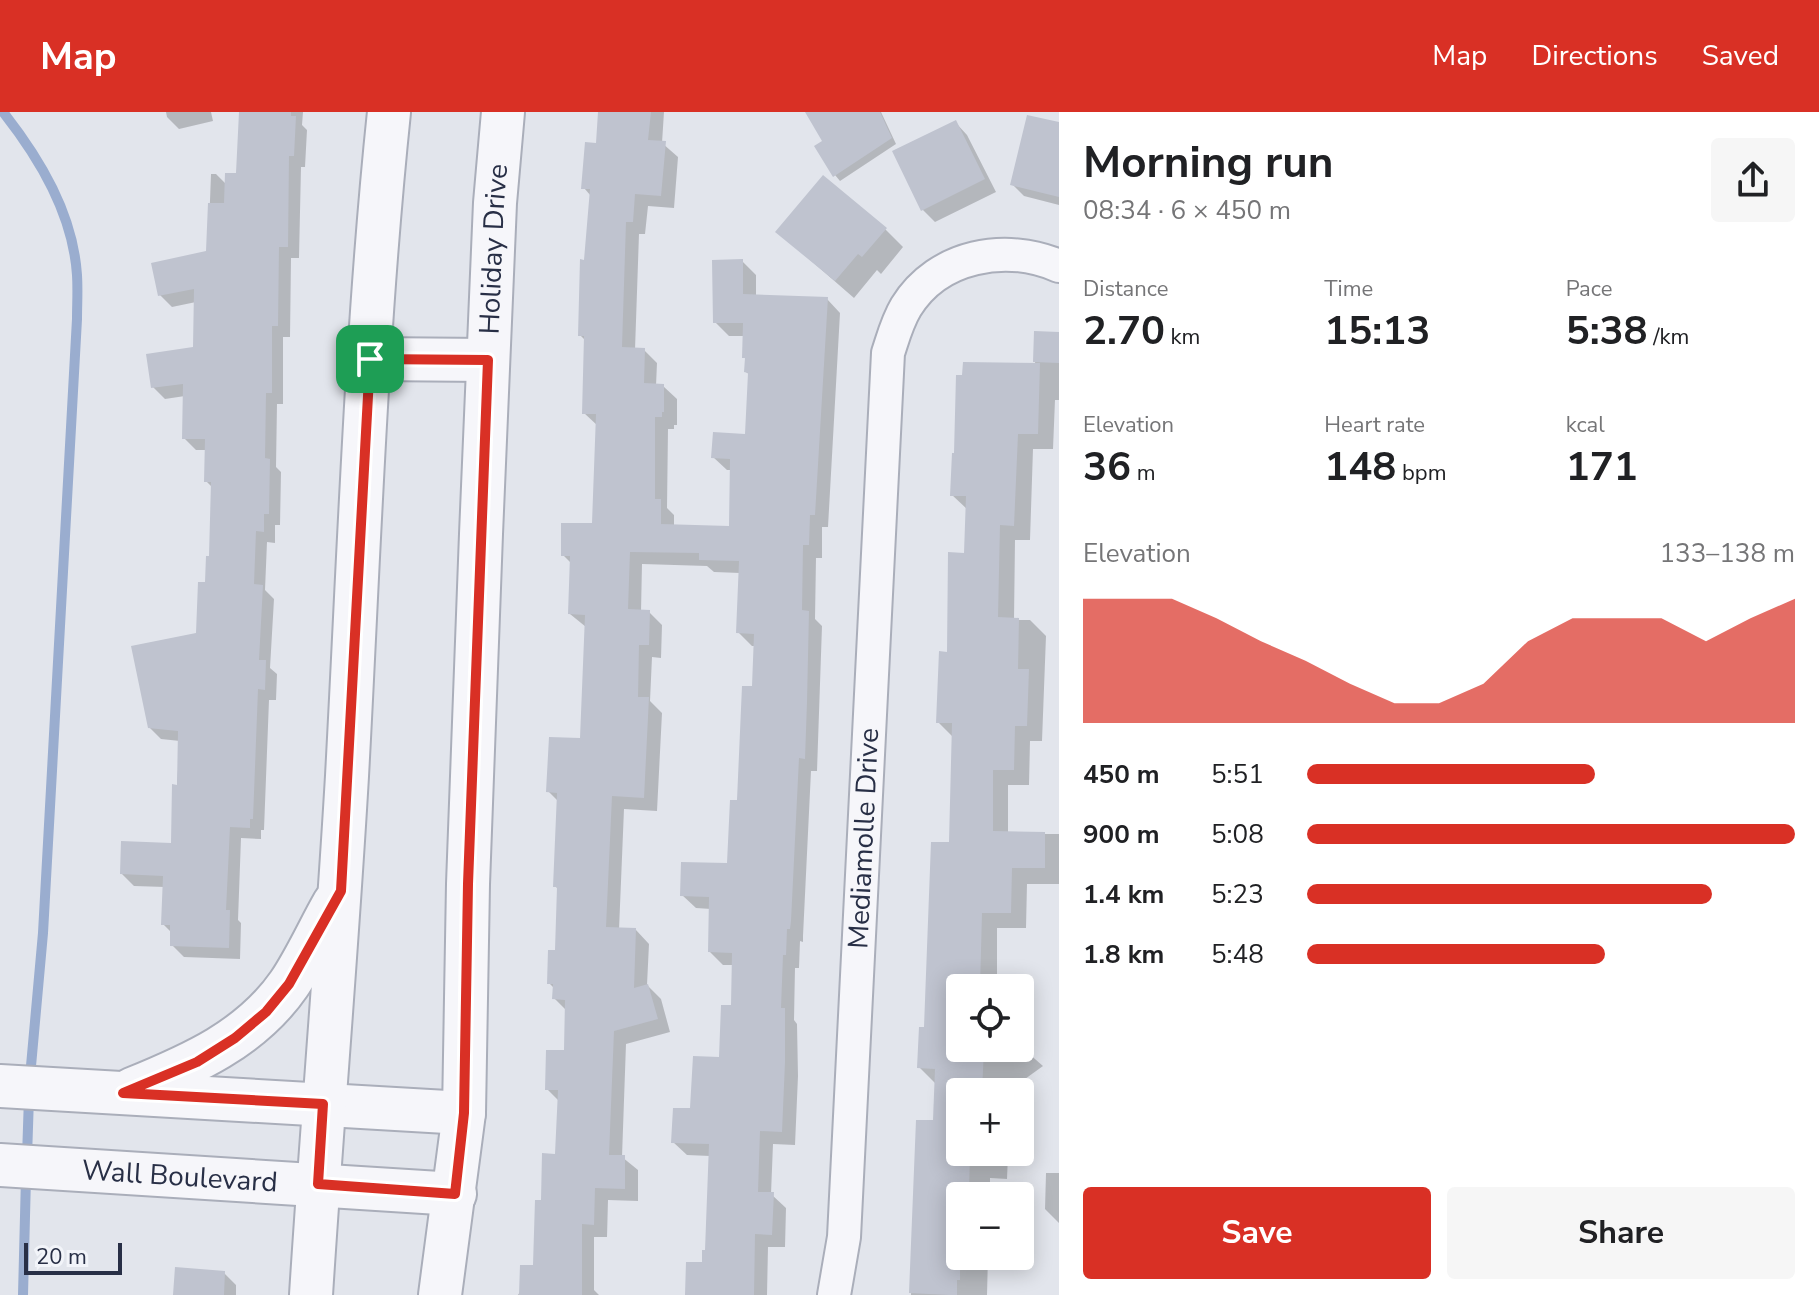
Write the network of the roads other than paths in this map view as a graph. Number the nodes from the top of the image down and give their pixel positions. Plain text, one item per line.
1 (389, 112) edge
2 (503, 112) edge
3 (1059, 266) edge
4 (370, 359) junction
5 (488, 360) junction
6 (341, 891) junction
7 (0, 1086) edge
8 (123, 1093) junction
9 (323, 1104) junction
10 (464, 1113) junction
11 (0, 1165) edge
12 (318, 1184) junction
13 (455, 1194) junction
14 (311, 1295) edge
15 (440, 1295) edge
16 (834, 1295) edge

1 - 4 street
2 - 5 street, Holiday Drive
3 - 16 street, Mediamolle Drive
4 - 5 street
4 - 6 street
5 - 10 street, Holiday Drive
6 - 8 street
6 - 9 street
7 - 8 street
8 - 9 street
9 - 10 street
9 - 12 street
10 - 13 street, Holiday Drive
11 - 12 street, Wall Boulevard
12 - 13 street, Wall Boulevard
12 - 14 street
13 - 15 street, Holiday Drive

